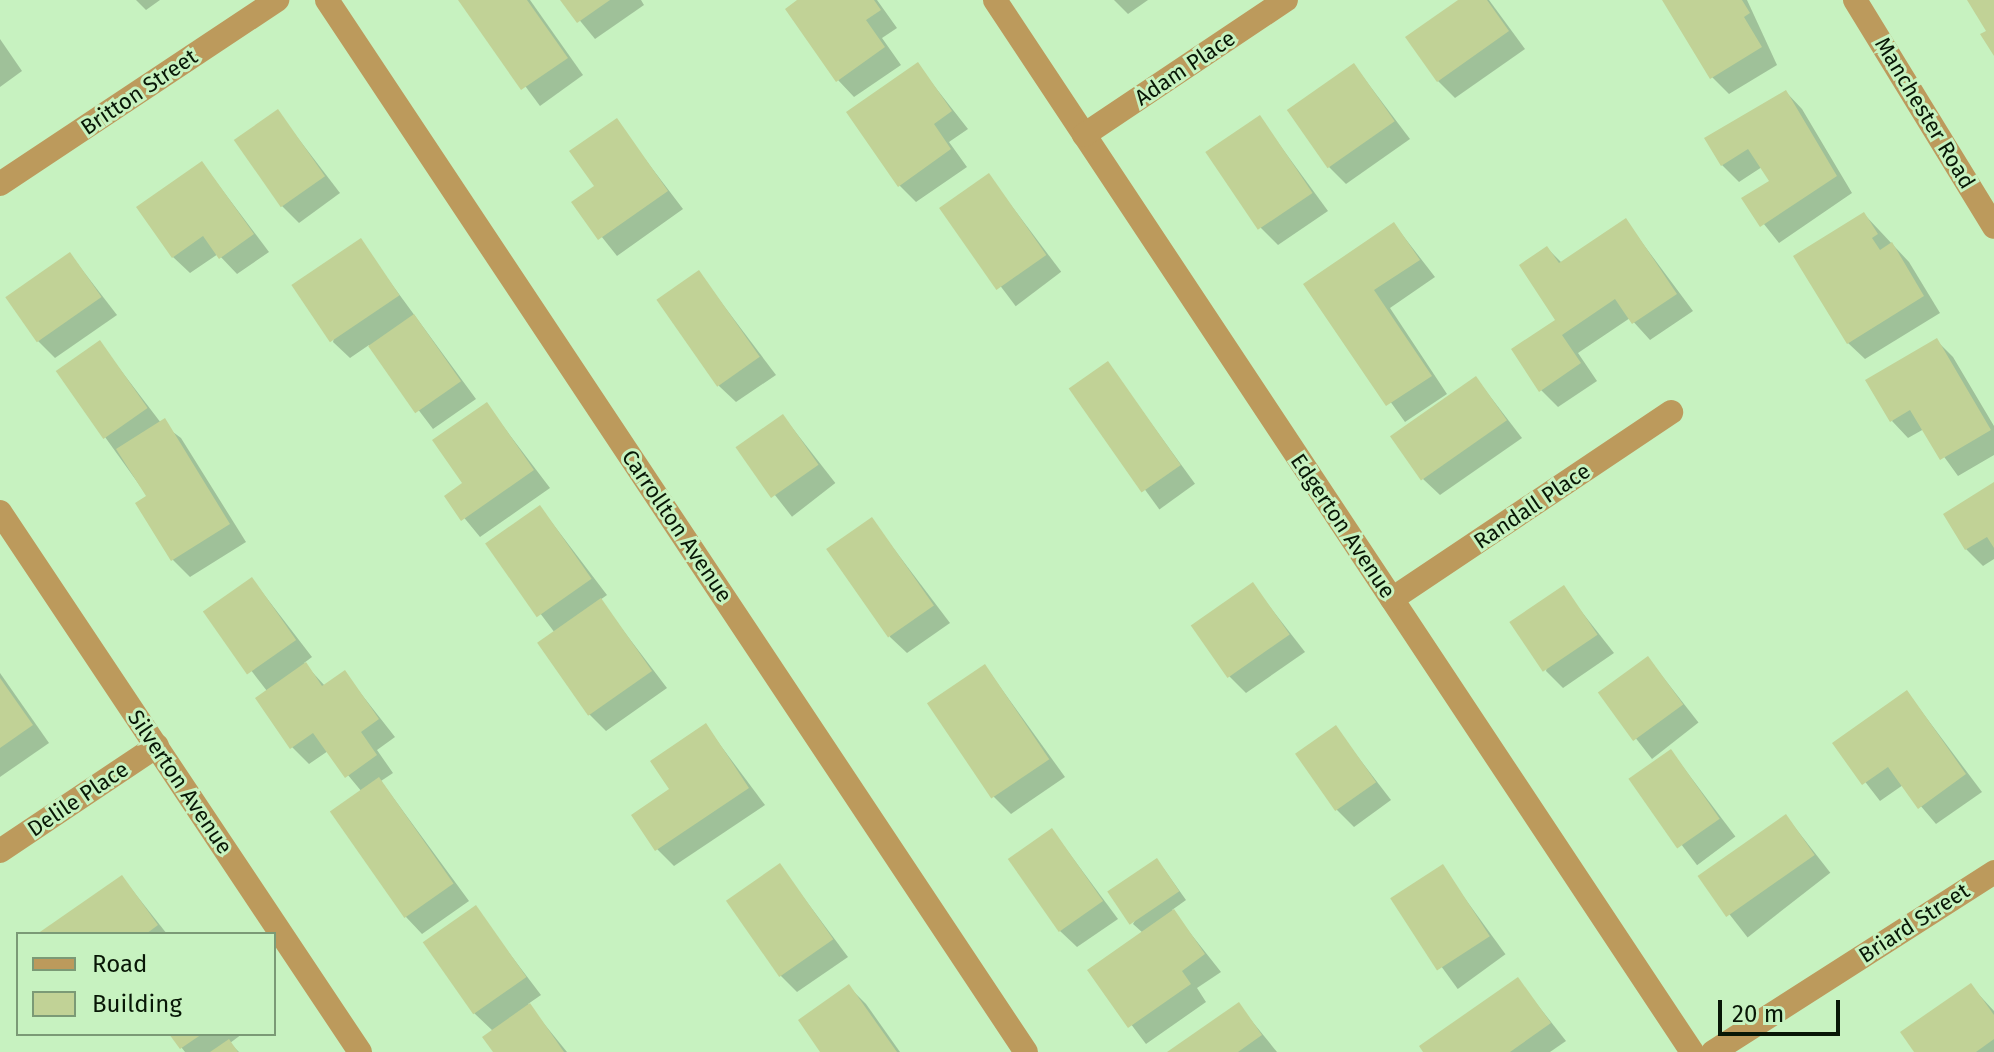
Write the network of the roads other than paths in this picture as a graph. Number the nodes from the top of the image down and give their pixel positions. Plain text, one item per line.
1 (277, 0) edge
2 (327, 0) edge
3 (995, 0) edge
4 (1286, 0) edge
5 (1855, 0) edge
6 (1084, 135) junction
7 (0, 184) edge
8 (1994, 227) edge
9 (1671, 412) dead end
10 (0, 512) edge
11 (1392, 599) junction
12 (157, 746) junction
13 (0, 851) edge
14 (1994, 872) edge
15 (360, 1052) edge
16 (1026, 1052) edge
17 (1692, 1052) edge
18 (1713, 1052) edge

1 - 7 street, Britton Street
2 - 16 street, Carrollton Avenue
3 - 6 street, Edgerton Avenue
4 - 6 street, Adam Place
5 - 8 street, Manchester Road
6 - 11 street, Edgerton Avenue
9 - 11 street, Randall Place
10 - 12 street, Silverton Avenue
11 - 17 street, Edgerton Avenue
12 - 13 street, Delile Place
12 - 15 street, Silverton Avenue
14 - 18 street, Briard Street

